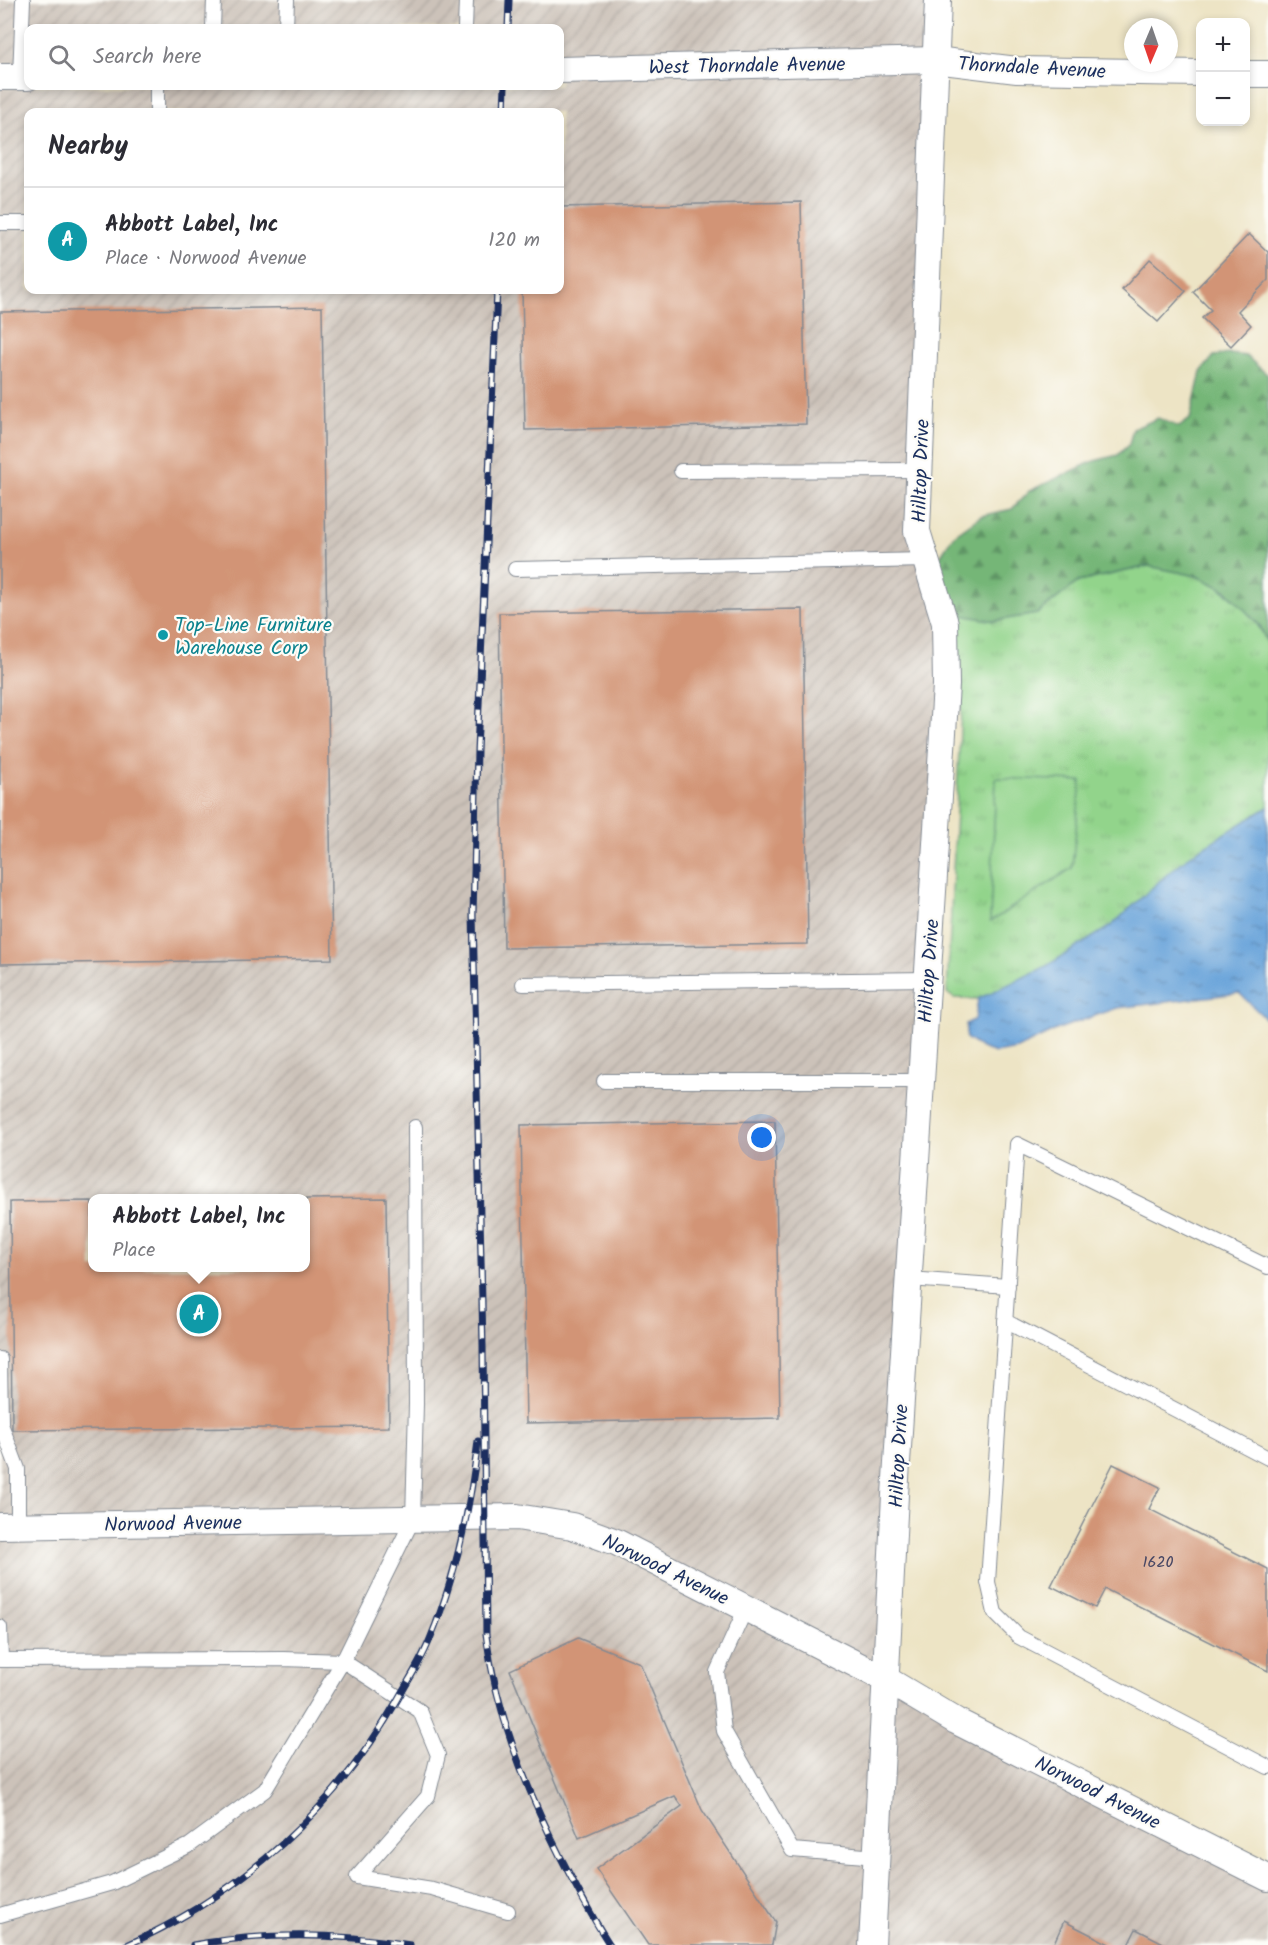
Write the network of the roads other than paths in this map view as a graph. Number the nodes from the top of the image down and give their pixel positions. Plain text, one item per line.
1 (23, 0) edge
2 (213, 0) edge
3 (286, 0) edge
4 (466, 0) edge
5 (938, 0) edge
6 (213, 24) edge
7 (286, 24) edge
8 (465, 24) edge
9 (935, 60) junction
10 (564, 70) edge
11 (1196, 73) edge
12 (1250, 74) edge
13 (1268, 74) edge
14 (16, 77) edge
15 (157, 90) edge
16 (157, 108) edge
17 (24, 223) edge
18 (0, 224) edge
19 (920, 470) junction
20 (681, 471) dead end
21 (926, 560) junction
22 (515, 569) dead end
23 (928, 980) junction
24 (523, 984) dead end
25 (604, 1081) dead end
26 (921, 1081) junction
27 (415, 1127) dead end
28 (1268, 1267) edge
29 (909, 1279) junction
30 (1008, 1286) junction
31 (1005, 1321) junction
32 (0, 1359) edge
33 (1268, 1458) edge
34 (413, 1519) junction
35 (9, 1526) edge
36 (746, 1608) junction
37 (0, 1627) edge
38 (1, 1660) edge
39 (343, 1661) junction
40 (887, 1680) junction
41 (1268, 1767) edge
42 (877, 1857) junction
43 (1268, 1878) edge
44 (508, 1911) dead end
45 (0, 1915) edge
46 (872, 1945) edge

1 - 14 lane
2 - 6 lane
3 - 7 lane
4 - 8 lane
5 - 9 street, Hilltop Drive
9 - 10 street, West Thorndale Avenue
9 - 11 street, Thorndale Avenue
9 - 19 street, Hilltop Drive
12 - 13 street
15 - 16 lane
17 - 18 lane
19 - 20 lane
19 - 21 street, Hilltop Drive
21 - 22 lane
21 - 23 street, Hilltop Drive
23 - 24 lane
23 - 26 street, Hilltop Drive
25 - 26 lane
26 - 29 street, Hilltop Drive
27 - 34 lane
28 - 30 lane
29 - 30 lane
29 - 40 street, Hilltop Drive
30 - 31 lane
31 - 33 lane
31 - 41 lane
32 - 35 lane
34 - 35 street, Norwood Avenue
34 - 36 street, Norwood Avenue
34 - 39 lane
36 - 40 street, Norwood Avenue
36 - 42 lane
37 - 38 lane
38 - 39 lane
39 - 44 lane
39 - 45 lane
40 - 42 street, Hilltop Drive
40 - 43 street, Norwood Avenue
42 - 46 street, Hilltop Drive

